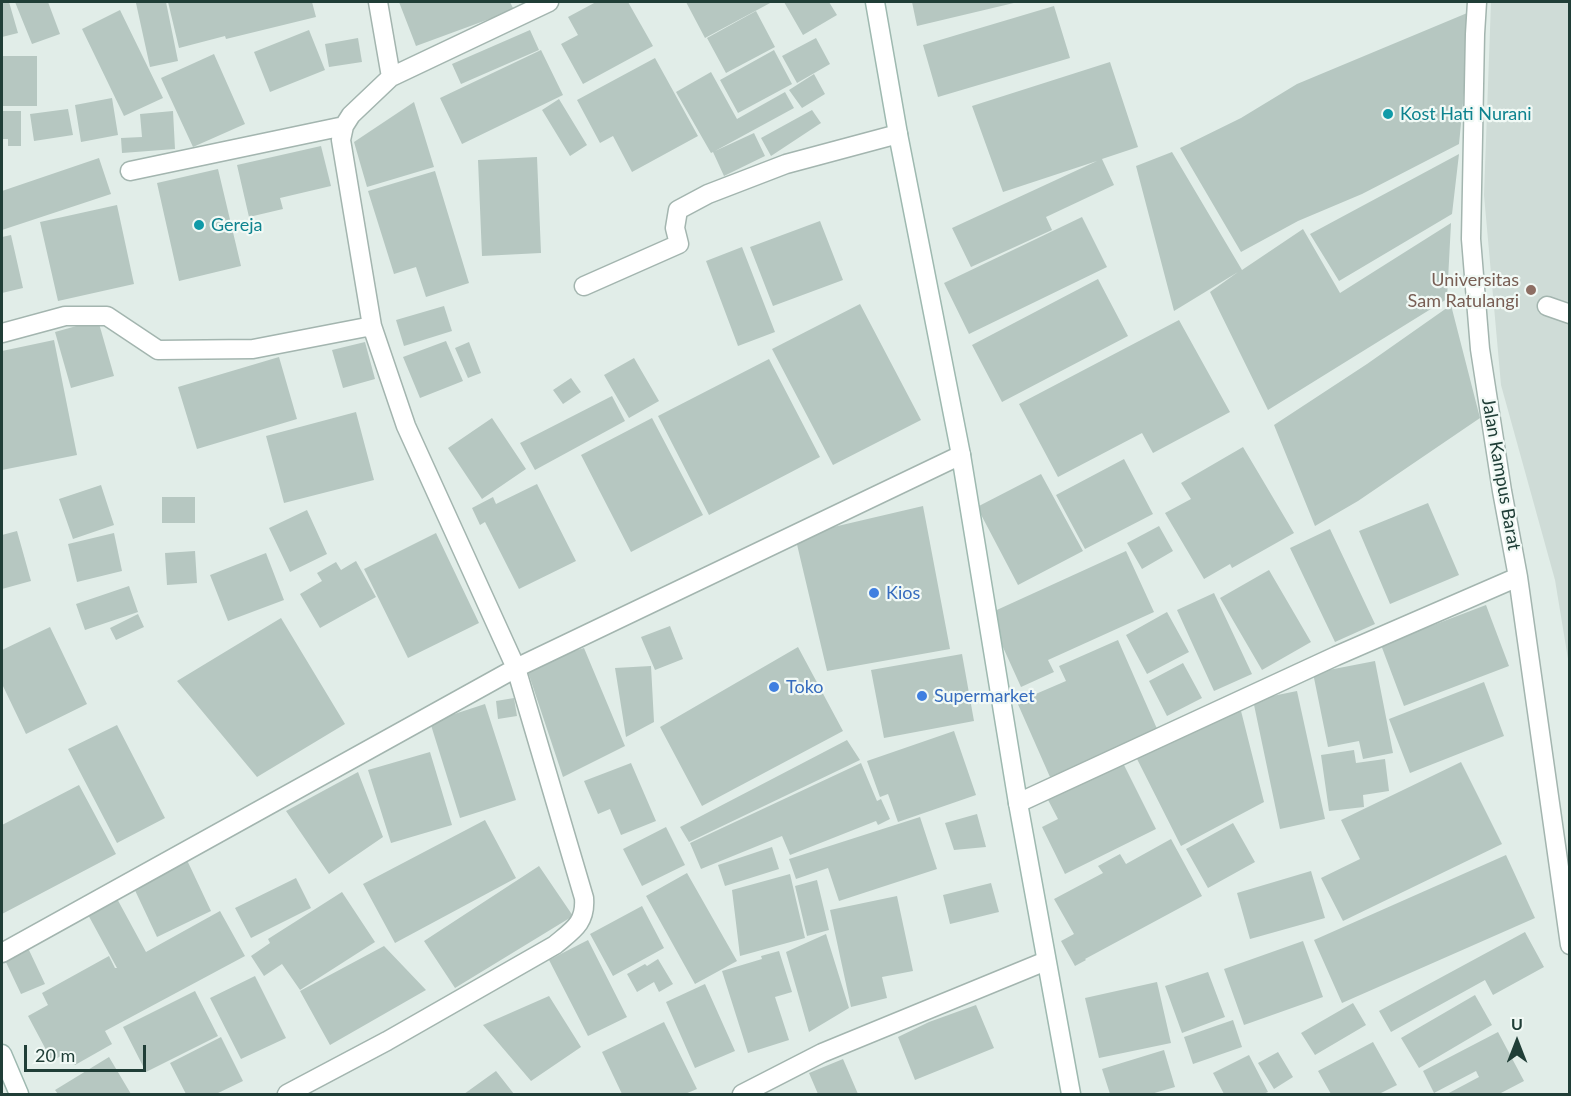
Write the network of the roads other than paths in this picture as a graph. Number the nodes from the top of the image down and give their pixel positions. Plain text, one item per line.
1 (378, 2) edge
2 (549, 2) edge
3 (875, 2) edge
4 (1477, 2) edge
5 (391, 77) junction
6 (344, 126) junction
7 (898, 134) junction
8 (130, 171) dead end
9 (584, 286) dead end
10 (1547, 306) dead end
11 (1569, 314) edge
12 (372, 326) junction
13 (2, 333) edge
14 (961, 455) junction
15 (1518, 577) junction
16 (516, 668) junction
17 (1018, 803) junction
18 (1569, 945) edge
19 (2, 953) edge
20 (1046, 961) junction
21 (2, 1054) edge
22 (19, 1095) edge
23 (287, 1095) edge
24 (742, 1095) edge
25 (1071, 1095) edge

1 - 5 street
2 - 5 street
3 - 7 street
4 - 15 street, Jalan Kampus Barat
5 - 6 street
6 - 8 street
6 - 12 street
7 - 9 street
7 - 14 street
10 - 11 street
12 - 13 street
12 - 16 street
14 - 16 street
14 - 17 street
15 - 17 street
15 - 18 street, Jalan Kampus Barat
16 - 19 street
16 - 23 street
17 - 20 street
20 - 24 street
20 - 25 street
21 - 22 street

